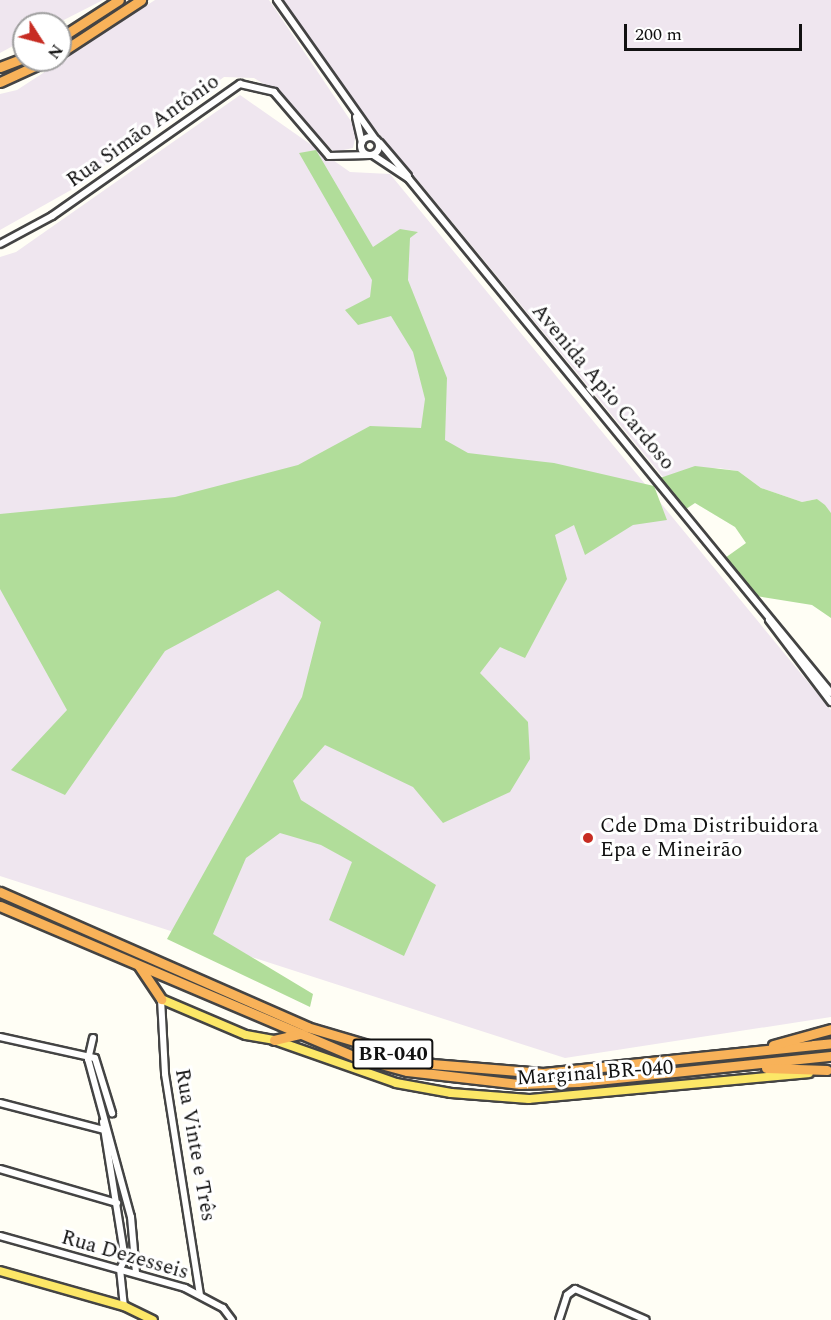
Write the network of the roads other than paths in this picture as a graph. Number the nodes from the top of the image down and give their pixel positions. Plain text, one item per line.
1 (119, 0) edge
2 (141, 0) edge
3 (277, 0) edge
4 (72, 30) edge
5 (72, 45) edge
6 (22, 72) edge
7 (0, 82) edge
8 (355, 113) junction
9 (377, 140) junction
10 (361, 144) junction
11 (371, 155) junction
12 (356, 157) junction
13 (409, 179) junction
14 (0, 244) edge
15 (769, 619) junction
16 (831, 693) edge
17 (831, 702) edge
18 (0, 892) edge
19 (0, 906) edge
20 (139, 966) junction
21 (161, 999) junction
22 (831, 1029) edge
23 (301, 1034) junction
24 (0, 1037) edge
25 (93, 1038) dead end
26 (274, 1040) junction
27 (831, 1042) edge
28 (741, 1054) junction
29 (831, 1056) edge
30 (88, 1059) junction
31 (736, 1067) junction
32 (829, 1070) edge
33 (0, 1103) edge
34 (112, 1113) dead end
35 (105, 1130) junction
36 (0, 1169) edge
37 (117, 1203) junction
38 (0, 1236) edge
39 (120, 1269) junction
40 (0, 1271) edge
41 (136, 1273) junction
42 (200, 1295) junction
43 (124, 1306) junction
44 (153, 1320) edge
45 (232, 1320) edge
46 (559, 1320) edge
47 (646, 1320) edge

1 - 4 highway
2 - 5 highway
3 - 8 street, Avenida Apio Cardoso
6 - 7 highway
8 - 9 street, Avenida Apio Cardoso
8 - 10 street, Avenida Apio Cardoso
9 - 10 street
9 - 11 street
9 - 13 street, Avenida Apio Cardoso
10 - 11 street, Avenida Apio Cardoso
10 - 12 street
11 - 12 street, Rua Simão Antônio
11 - 13 street, Avenida Apio Cardoso
12 - 14 street, Rua Simão Antônio
13 - 15 street, Avenida Apio Cardoso
15 - 16 street, Avenida Apio Cardoso
15 - 17 street, Avenida Apio Cardoso
18 - 28 highway, BR-040
19 - 20 highway, BR-040
20 - 21 highway
20 - 23 highway, BR-040
21 - 26 main road, Marginal BR-040
21 - 42 street, Rua Vinte e Três
22 - 28 highway
23 - 26 highway
23 - 31 highway, BR-040
24 - 30 street
25 - 30 street
26 - 32 main road, Marginal BR-040
27 - 28 highway, BR-040
29 - 31 highway, BR-040
30 - 34 street
30 - 35 street
31 - 32 highway
33 - 35 street
35 - 37 street
35 - 41 street
36 - 37 street
37 - 39 street
38 - 39 street, Rua Dezesseis
39 - 41 street, Rua Dezesseis
39 - 43 street
40 - 43 main road
41 - 42 street, Rua Dezesseis
42 - 45 street, Rua Dezesseis
43 - 44 main road
46 - 47 street

